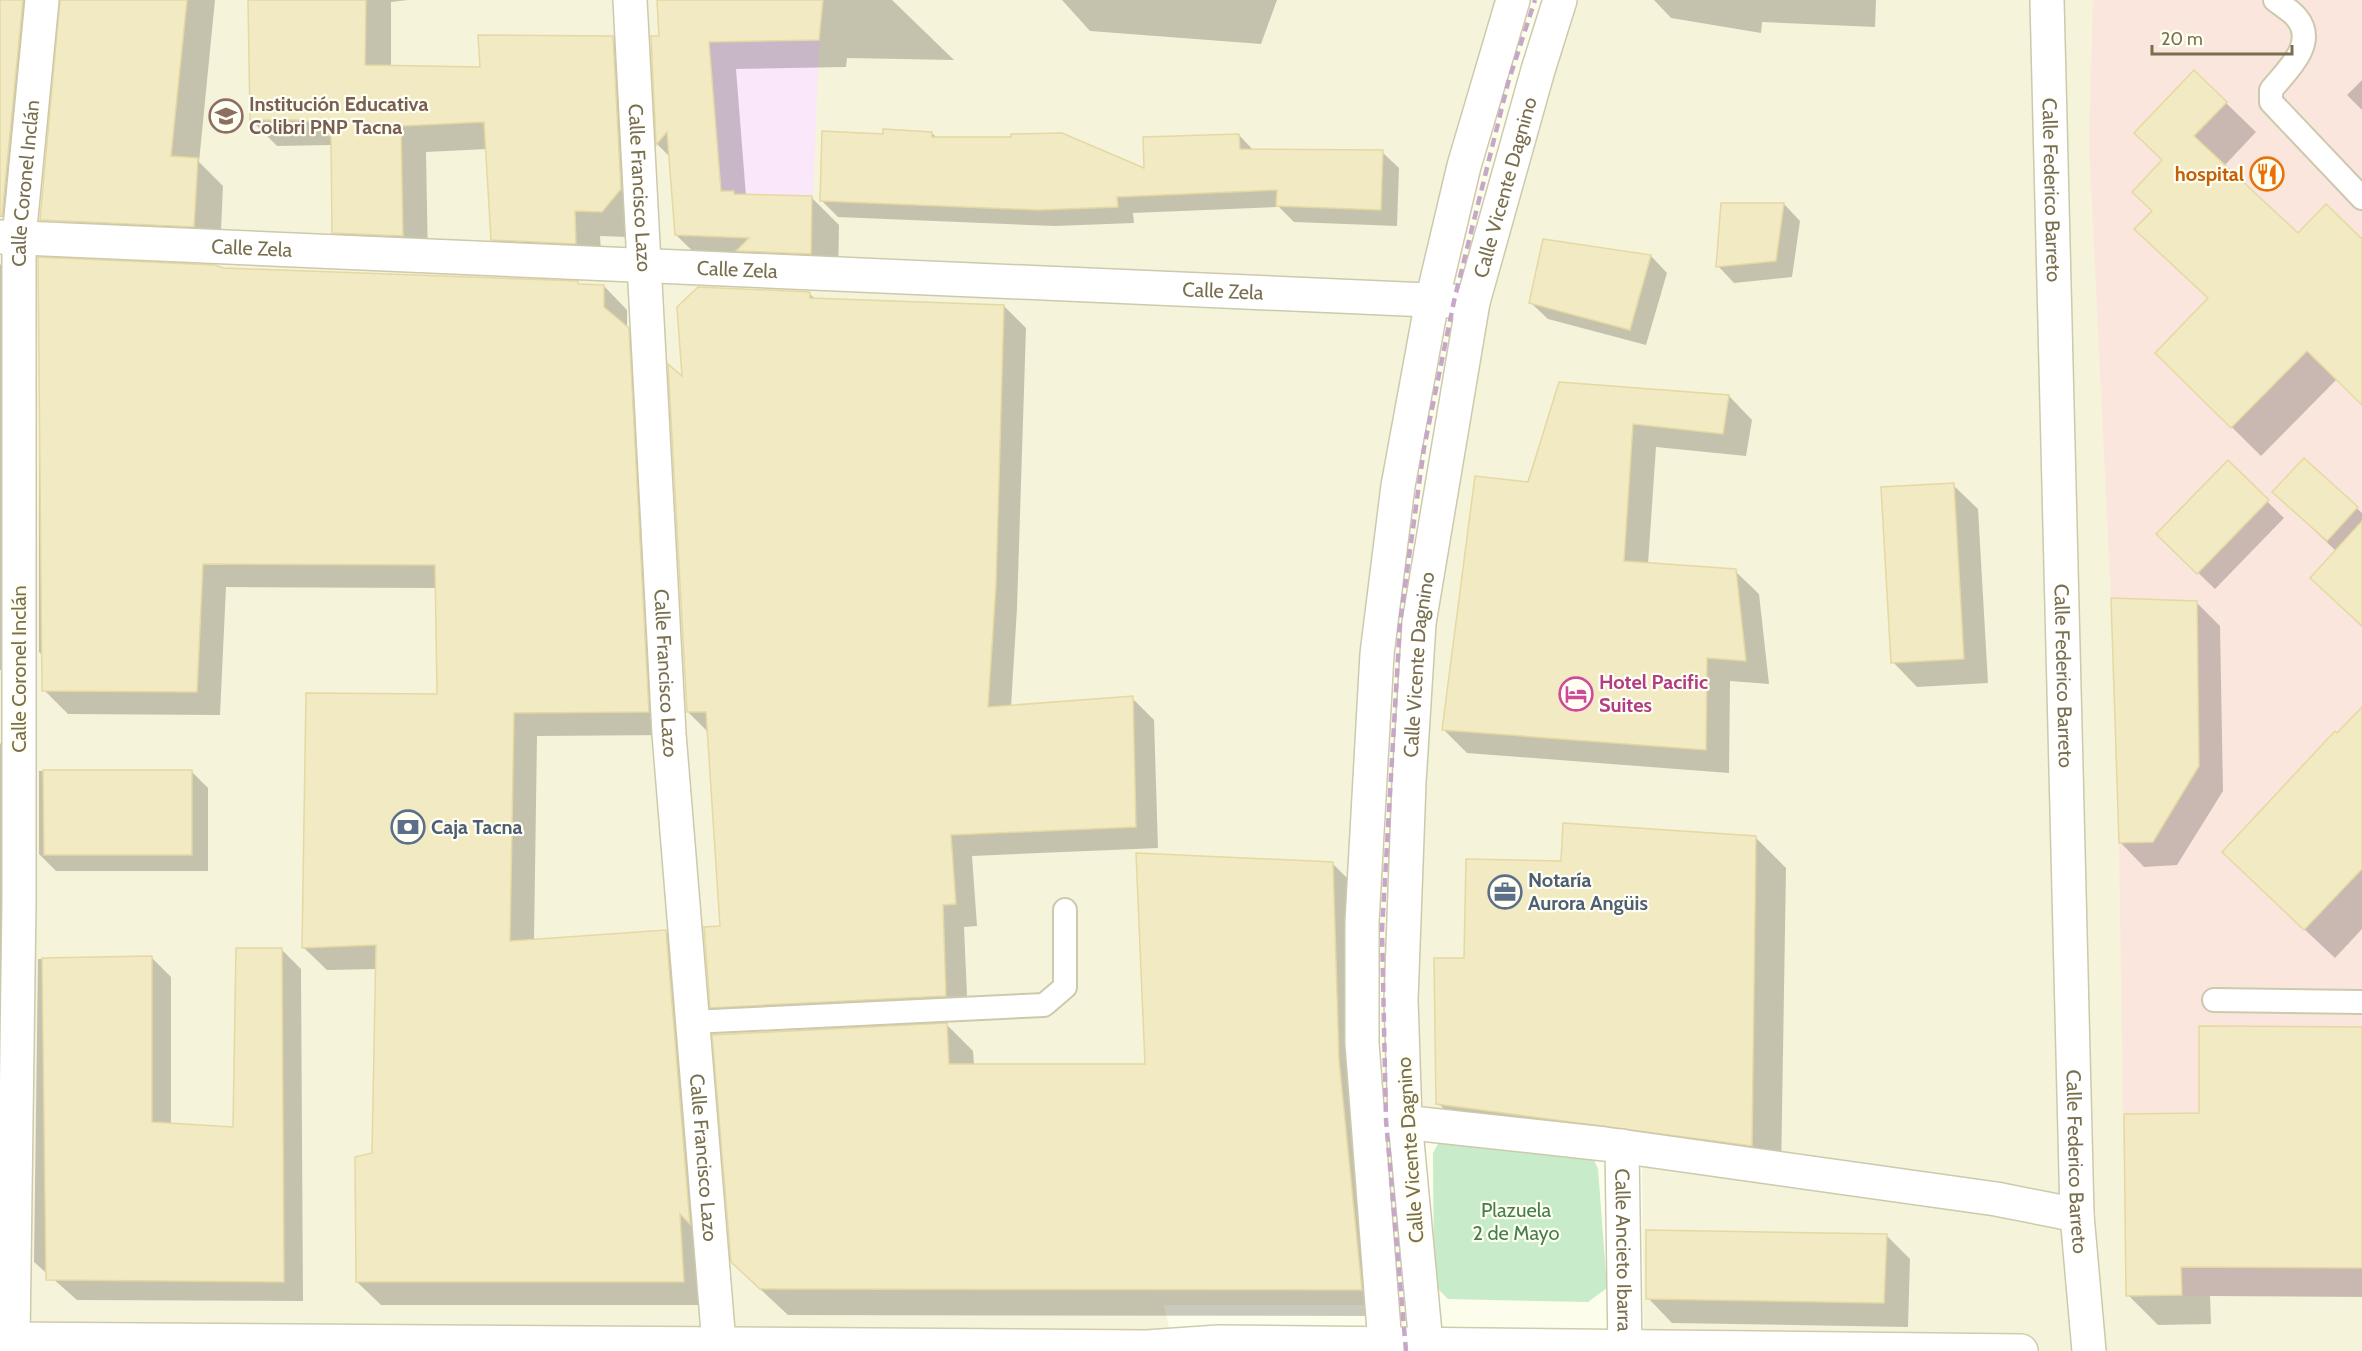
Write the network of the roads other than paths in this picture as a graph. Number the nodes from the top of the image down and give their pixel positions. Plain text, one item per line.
1 (42, 0) edge
2 (630, 0) edge
3 (1513, 0) edge
4 (1560, 0) edge
5 (2047, 0) edge
6 (2275, 0) edge
7 (2362, 198) edge
8 (10, 238) edge
9 (645, 266) junction
10 (1432, 301) junction
11 (1473, 302) junction
12 (1065, 910) dead end
13 (2214, 1000) dead end
14 (2362, 1002) edge
15 (692, 1022) junction
16 (1405, 1120) junction
17 (1366, 1121) junction
18 (1622, 1146) junction
19 (2077, 1215) junction
20 (7, 1339) edge
21 (719, 1344) junction
22 (1385, 1344) junction
23 (1426, 1344) junction
24 (77, 1346) edge
25 (1219, 1347) edge
26 (1148, 1349) edge
27 (1625, 1349) edge
28 (2021, 1351) edge
29 (2089, 1351) edge

1 - 8 street, Calle Coronel Inclán
2 - 9 street, Calle Francisco Lazo
3 - 10 street, Calle Vicente Dagnino
4 - 11 street, Calle Vicente Dagnino
5 - 19 street, Calle Federico Barreto
6 - 7 lane
8 - 9 street, Calle Zela
8 - 20 street, Calle Coronel Inclán
9 - 10 street, Calle Zela
9 - 15 street, Calle Francisco Lazo
10 - 11 street, Calle Zela
10 - 17 street, Calle Vicente Dagnino
11 - 16 street, Calle Vicente Dagnino
12 - 15 lane
13 - 14 lane
15 - 21 street, Calle Francisco Lazo
16 - 17 street
16 - 18 street
16 - 23 street, Calle Vicente Dagnino
17 - 22 street, Calle Vicente Dagnino
18 - 19 street
18 - 27 street, Calle Ancieto Ibarra
19 - 29 street, Calle Federico Barreto
20 - 24 street
21 - 24 street
21 - 26 street
22 - 23 street
22 - 25 street
23 - 27 street
25 - 26 street
27 - 28 street

